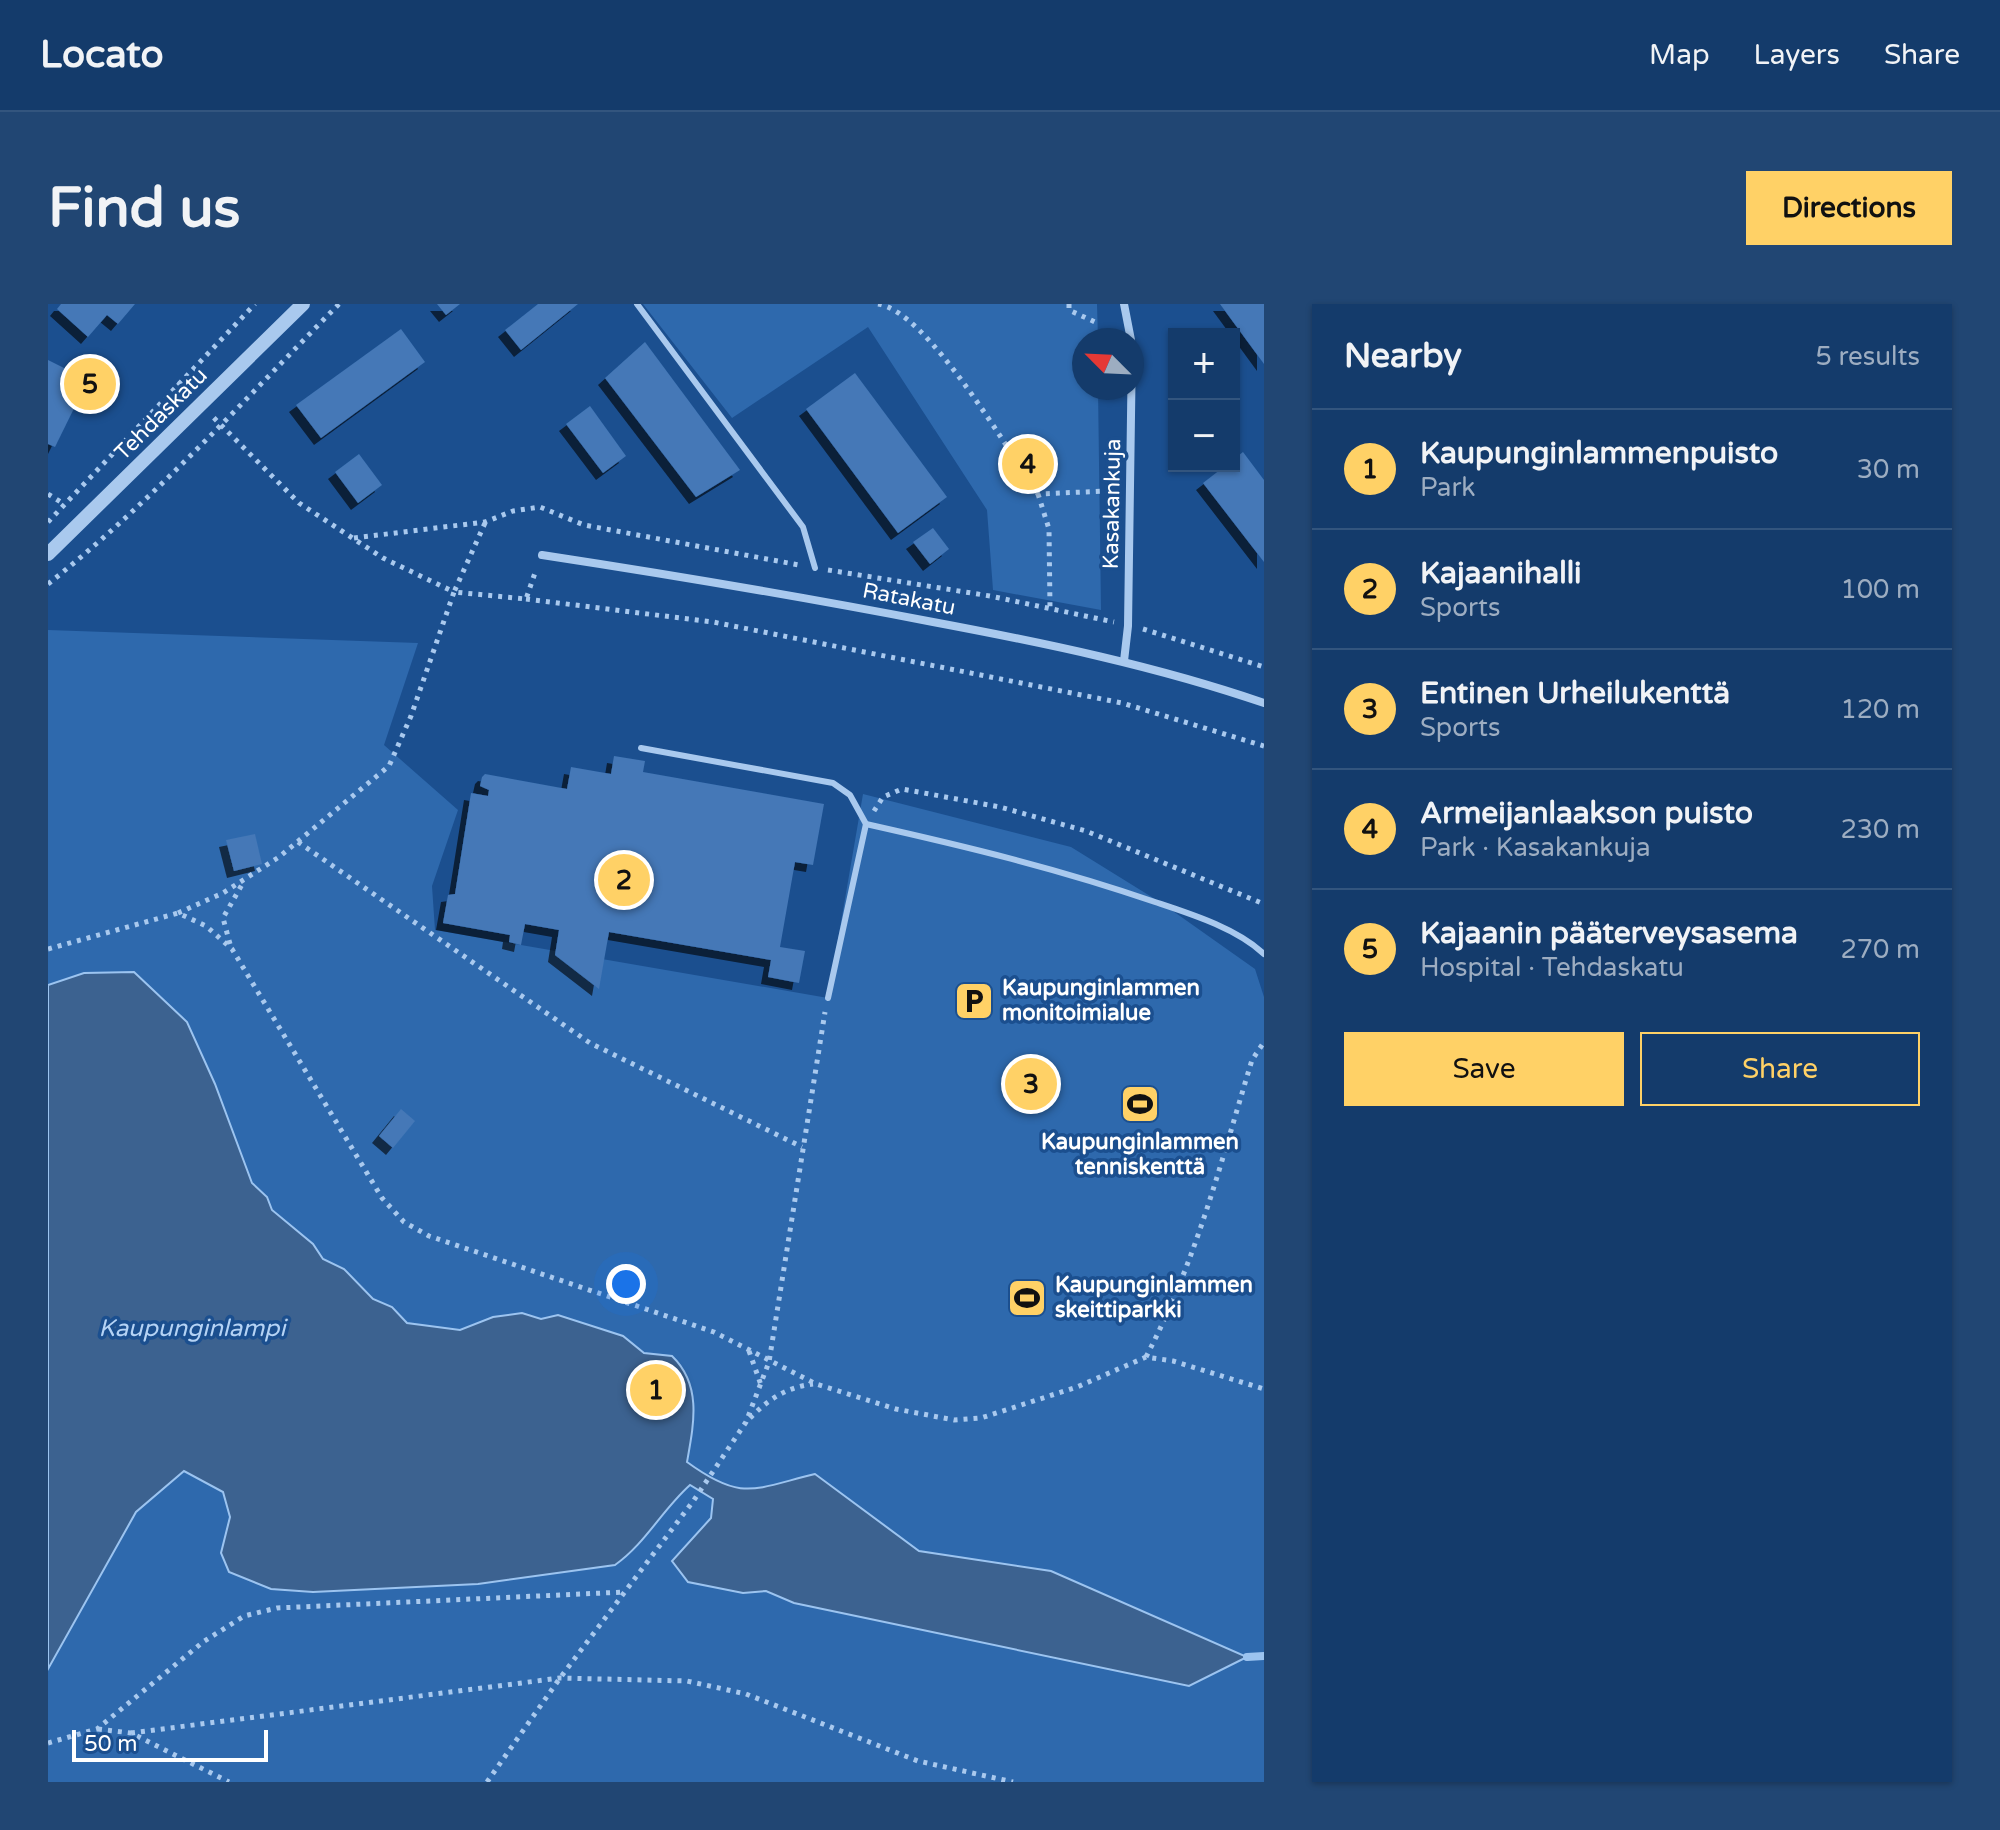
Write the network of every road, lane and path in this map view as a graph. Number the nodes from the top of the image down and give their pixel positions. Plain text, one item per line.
1 (255, 304) edge
2 (303, 304) edge
3 (339, 304) edge
4 (637, 304) edge
5 (878, 304) edge
6 (904, 304) edge
7 (1069, 304) edge
8 (1124, 304) edge
9 (897, 310) junction
10 (1097, 323) dead end
11 (1129, 328) edge
12 (178, 382) junction
13 (1131, 400) edge
14 (201, 406) junction
15 (221, 424) junction
16 (1107, 491) dead end
17 (48, 494) edge
18 (1038, 494) junction
19 (64, 504) junction
20 (48, 522) edge
21 (485, 522) dead end
22 (48, 554) edge
23 (542, 555) joint
24 (815, 568) dead end
25 (48, 584) edge
26 (454, 592) junction
27 (526, 599) junction
28 (1050, 608) dead end
29 (1124, 661) junction
30 (1264, 703) edge
31 (1264, 746) edge
32 (641, 748) dead end
33 (866, 824) junction
34 (298, 842) junction
35 (247, 878) junction
36 (1264, 904) edge
37 (178, 913) junction
38 (48, 949) edge
39 (232, 949) junction
40 (1264, 954) edge
41 (828, 998) joint
42 (1264, 1042) edge
43 (802, 1147) junction
44 (749, 1351) junction
45 (1146, 1357) junction
46 (769, 1362) junction
47 (816, 1384) junction
48 (761, 1386) junction
49 (1264, 1389) edge
50 (746, 1422) junction
51 (625, 1592) junction
52 (560, 1678) junction
53 (97, 1729) junction
54 (131, 1733) junction
55 (48, 1743) edge
56 (229, 1782) edge
57 (487, 1782) edge
58 (1013, 1782) edge

1 - 12 path
2 - 14 street, Tehdaskatu
3 - 15 path
4 - 24 lane
5 - 9 path
6 - 9 path
7 - 10 path
8 - 11 street
9 - 18 path
12 - 14 path
12 - 19 path
13 - 29 street, Kasakankuja
14 - 15 path
14 - 22 street, Tehdaskatu
15 - 25 path
15 - 26 path
16 - 18 path
17 - 19 path
18 - 28 path
19 - 20 path
21 - 26 path
23 - 27 path
23 - 29 street, Ratakatu
26 - 27 path
26 - 34 path
27 - 31 path
29 - 30 street, Ratakatu
32 - 33 lane
33 - 36 path
33 - 40 lane
33 - 41 lane
34 - 35 path
34 - 43 path
35 - 37 path
35 - 39 path
37 - 38 path
37 - 39 path
39 - 44 path
41 - 43 path
42 - 45 path
43 - 46 path
44 - 46 path
44 - 48 path
45 - 47 path
45 - 49 path
46 - 47 path
46 - 48 path
47 - 50 path
48 - 50 path
50 - 51 path
51 - 52 path
51 - 53 path
52 - 54 path
52 - 57 path
52 - 58 path
53 - 54 path
53 - 55 path
54 - 56 path

